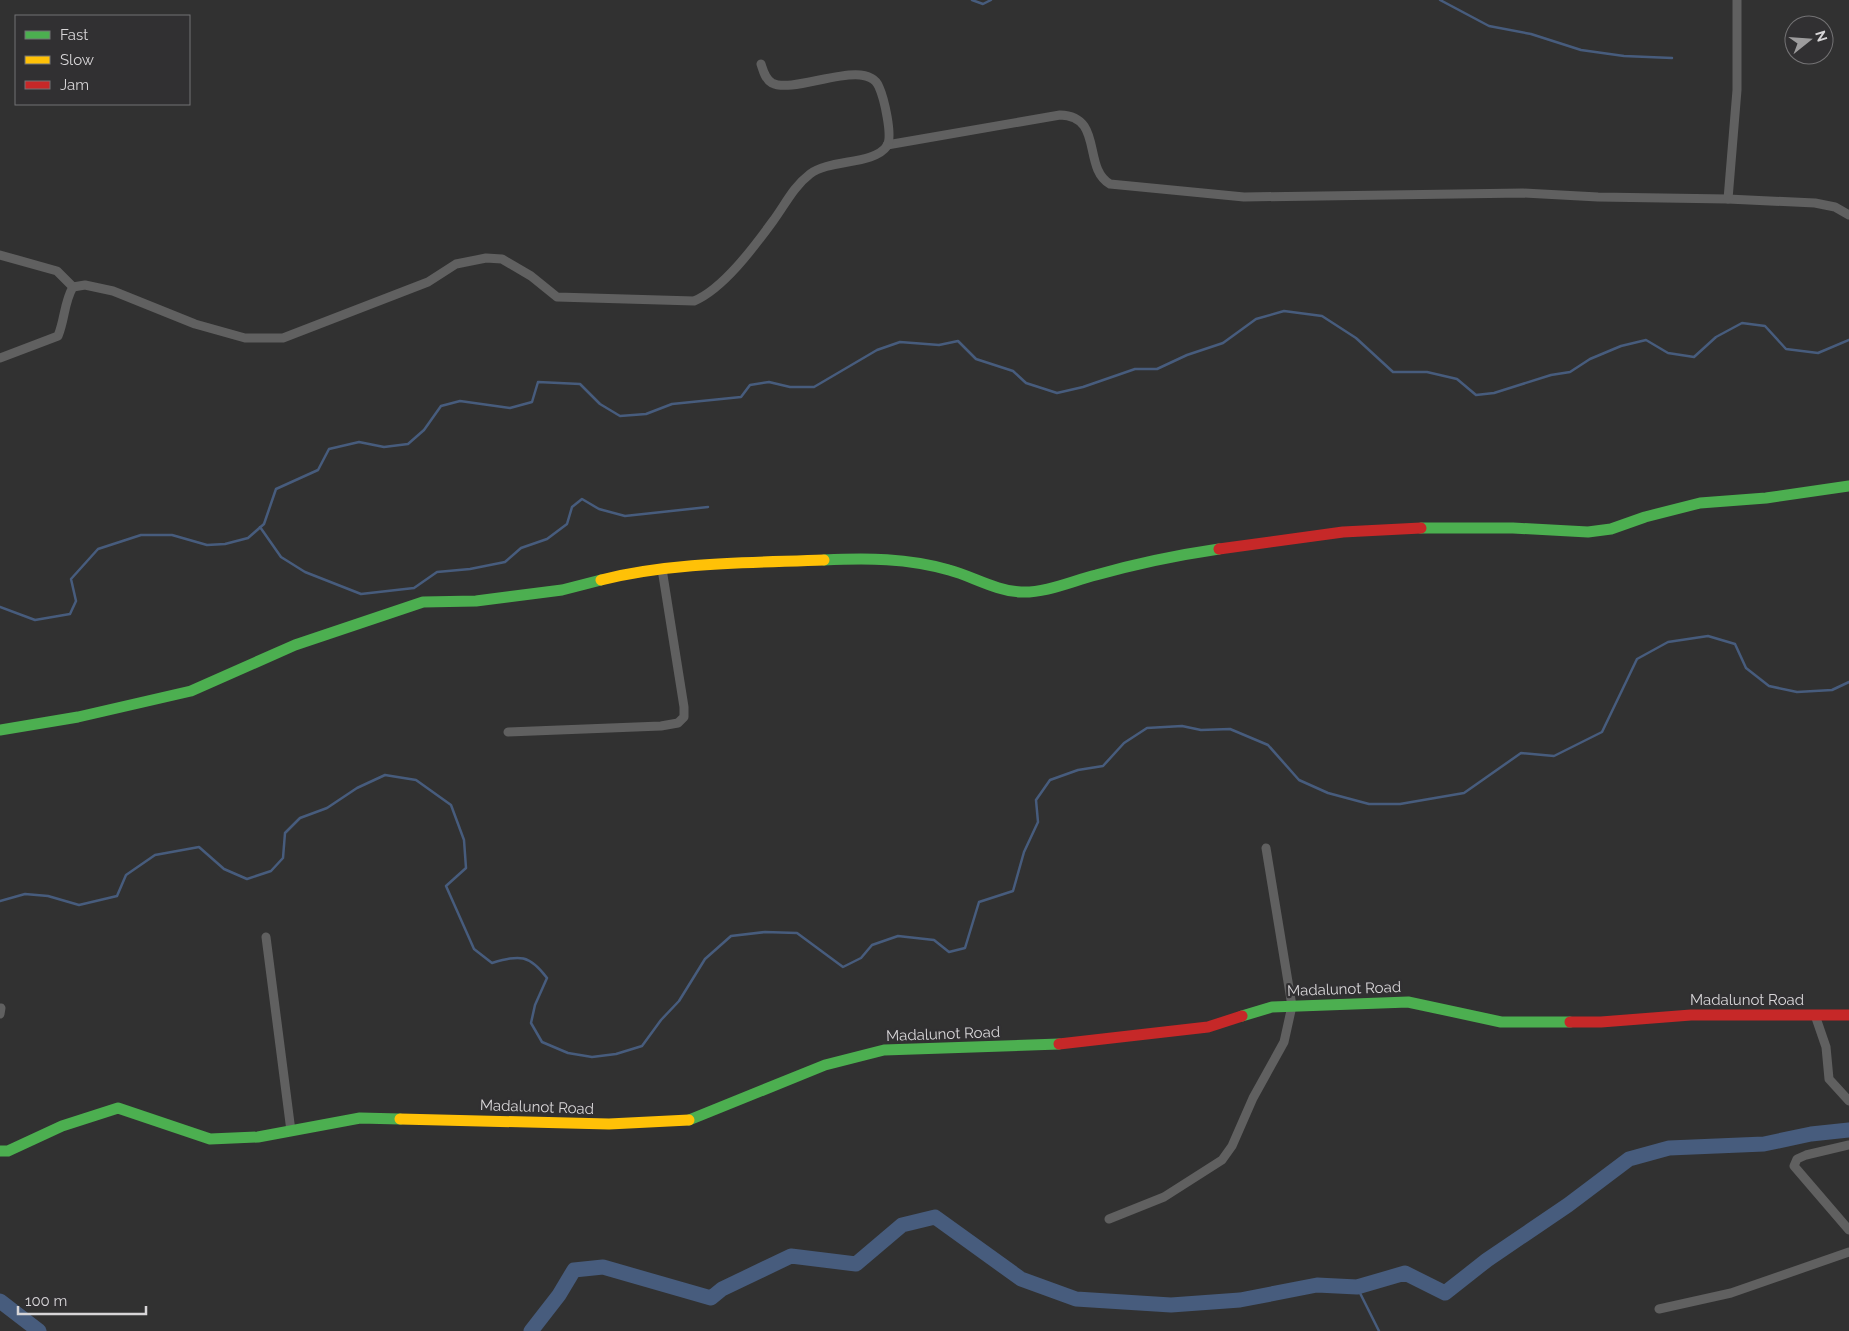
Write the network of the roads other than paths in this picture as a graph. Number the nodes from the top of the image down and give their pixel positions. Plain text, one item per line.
1 (1737, 0) edge
2 (761, 64) dead end
3 (887, 145) junction
4 (1728, 199) junction
5 (1849, 215) edge
6 (0, 255) edge
7 (73, 287) junction
8 (0, 358) edge
9 (1849, 486) edge
10 (662, 569) junction
11 (0, 730) edge
12 (508, 732) dead end
13 (1266, 848) dead end
14 (266, 937) dead end
15 (1292, 1006) junction
16 (1814, 1015) junction
17 (1849, 1015) edge
18 (1849, 1101) edge
19 (291, 1131) junction
20 (1849, 1145) edge
21 (0, 1151) edge
22 (1109, 1219) dead end
23 (1849, 1230) edge
24 (1849, 1252) edge
25 (1659, 1309) dead end

1 - 4 street
2 - 3 street
3 - 4 street
3 - 7 street
4 - 5 street
6 - 7 street
7 - 8 street
9 - 10 street
10 - 11 street
10 - 12 street
13 - 15 street
14 - 19 street
15 - 16 street, Madalunot Road
15 - 19 street, Madalunot Road
15 - 22 street
16 - 17 street, Madalunot Road
16 - 18 street
19 - 21 street, Madalunot Road
20 - 23 street
24 - 25 street

